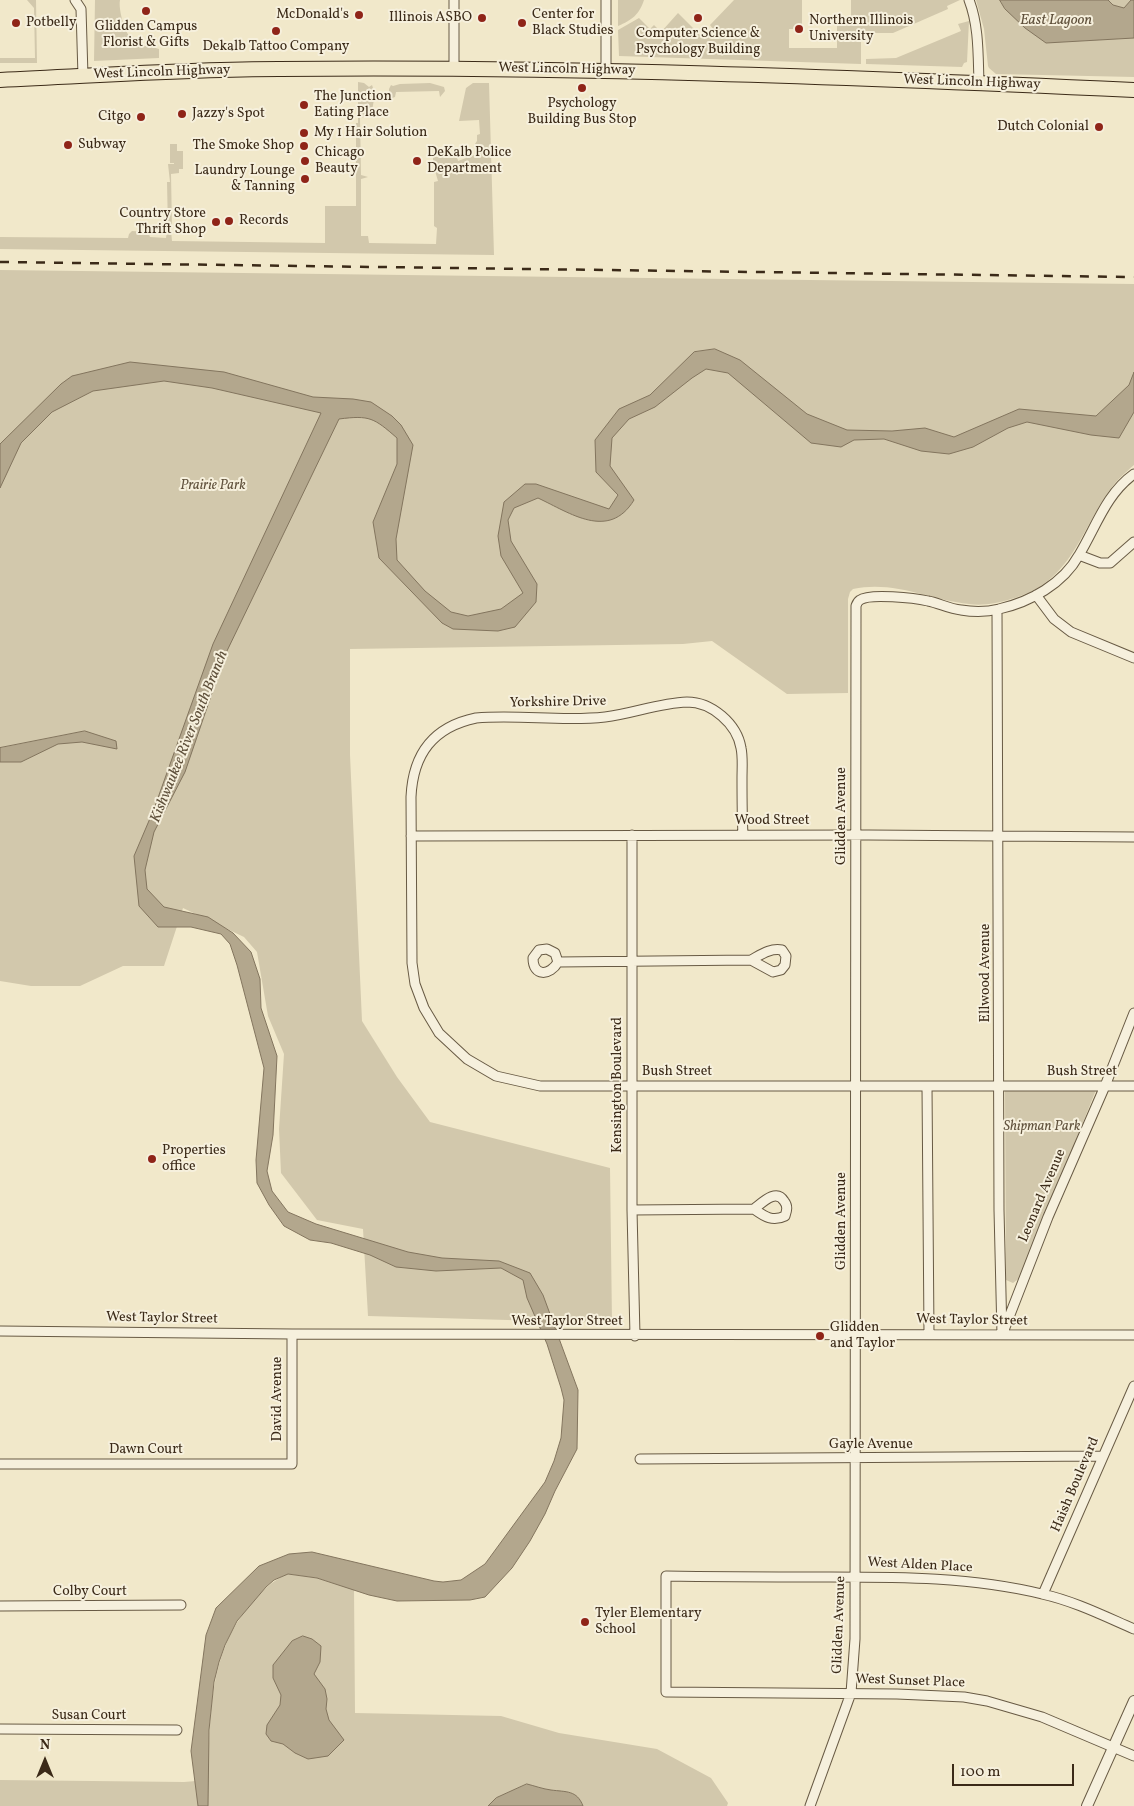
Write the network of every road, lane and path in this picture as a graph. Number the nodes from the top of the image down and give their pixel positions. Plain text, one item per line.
1 (75, 0) edge
2 (454, 0) edge
3 (606, 0) edge
4 (969, 0) edge
5 (454, 68) junction
6 (606, 71) junction
7 (83, 76) junction
8 (0, 80) edge
9 (979, 83) junction
10 (1134, 90) edge
11 (1134, 474) edge
12 (1134, 542) edge
13 (1080, 555) junction
14 (1036, 595) junction
15 (997, 610) junction
16 (1134, 658) edge
17 (632, 835) junction
18 (743, 835) junction
19 (856, 835) junction
20 (411, 836) junction
21 (999, 837) junction
22 (1134, 837) edge
23 (751, 960) dead end
24 (558, 962) dead end
25 (631, 962) junction
26 (1134, 1013) edge
27 (632, 1085) junction
28 (1105, 1086) junction
29 (1134, 1086) edge
30 (856, 1087) junction
31 (927, 1087) junction
32 (1000, 1087) junction
33 (632, 1210) junction
34 (754, 1210) dead end
35 (0, 1331) edge
36 (292, 1334) junction
37 (856, 1334) junction
38 (930, 1334) junction
39 (1002, 1335) junction
40 (1134, 1335) edge
41 (635, 1336) junction
42 (1134, 1386) edge
43 (1103, 1456) junction
44 (640, 1459) dead end
45 (855, 1459) junction
46 (0, 1464) edge
47 (292, 1464) joint
48 (666, 1576) joint
49 (855, 1577) junction
50 (1043, 1594) junction
51 (181, 1605) dead end
52 (0, 1606) edge
53 (1134, 1629) edge
54 (850, 1693) junction
55 (1134, 1701) edge
56 (0, 1729) edge
57 (177, 1730) dead end
58 (1114, 1747) junction
59 (1134, 1756) edge
60 (810, 1806) edge
61 (1087, 1806) edge

1 - 7 street
2 - 5 street
3 - 6 street
4 - 9 street
5 - 6 main road, West Lincoln Highway
5 - 7 main road, West Lincoln Highway
6 - 9 main road, West Lincoln Highway
7 - 8 main road, West Lincoln Highway
9 - 10 main road, West Lincoln Highway
11 - 13 street
12 - 13 street
13 - 14 street
14 - 15 street
14 - 16 street
15 - 19 street, Glidden Avenue
15 - 21 street, Ellwood Avenue
17 - 18 street, Wood Street
17 - 20 street, Wood Street
17 - 25 street, Kensington Boulevard
18 - 19 street, Wood Street
18 - 20 street, Yorkshire Drive
19 - 21 street, Wood Street
19 - 30 street, Glidden Avenue
20 - 27 street, Bush Street
21 - 22 street, Wood Street
21 - 32 street, Ellwood Avenue
23 - 25 street
24 - 25 street
25 - 27 street, Kensington Boulevard
26 - 28 street, Leonard Avenue
27 - 30 street, Bush Street
27 - 33 street, Kensington Boulevard
28 - 29 street, Bush Street
28 - 32 street, Bush Street
28 - 39 street, Leonard Avenue
30 - 31 street, Bush Street
30 - 37 street, Glidden Avenue
31 - 32 street, Bush Street
31 - 38 street
32 - 39 street, Ellwood Avenue
33 - 34 street
33 - 41 street, Kensington Boulevard
35 - 36 street, West Taylor Street
36 - 41 street, West Taylor Street
36 - 47 street, David Avenue
37 - 38 street, West Taylor Street
37 - 41 street, West Taylor Street
37 - 45 street, Glidden Avenue
38 - 39 street, West Taylor Street
39 - 40 street, West Taylor Street
42 - 43 street, Haish Boulevard
43 - 45 street, Gayle Avenue
43 - 50 street, Haish Boulevard
44 - 45 street, Gayle Avenue
45 - 49 street, Glidden Avenue
46 - 47 street, Dawn Court
48 - 49 street, West Alden Place
48 - 54 street, West Sunset Place
49 - 50 street, West Alden Place
49 - 54 street, Glidden Avenue
50 - 53 street, West Alden Place
51 - 52 street, Colby Court
54 - 58 street, West Sunset Place
54 - 60 street, Glidden Avenue
55 - 58 street
56 - 57 street, Susan Court
58 - 59 street, West Sunset Place
58 - 61 street

